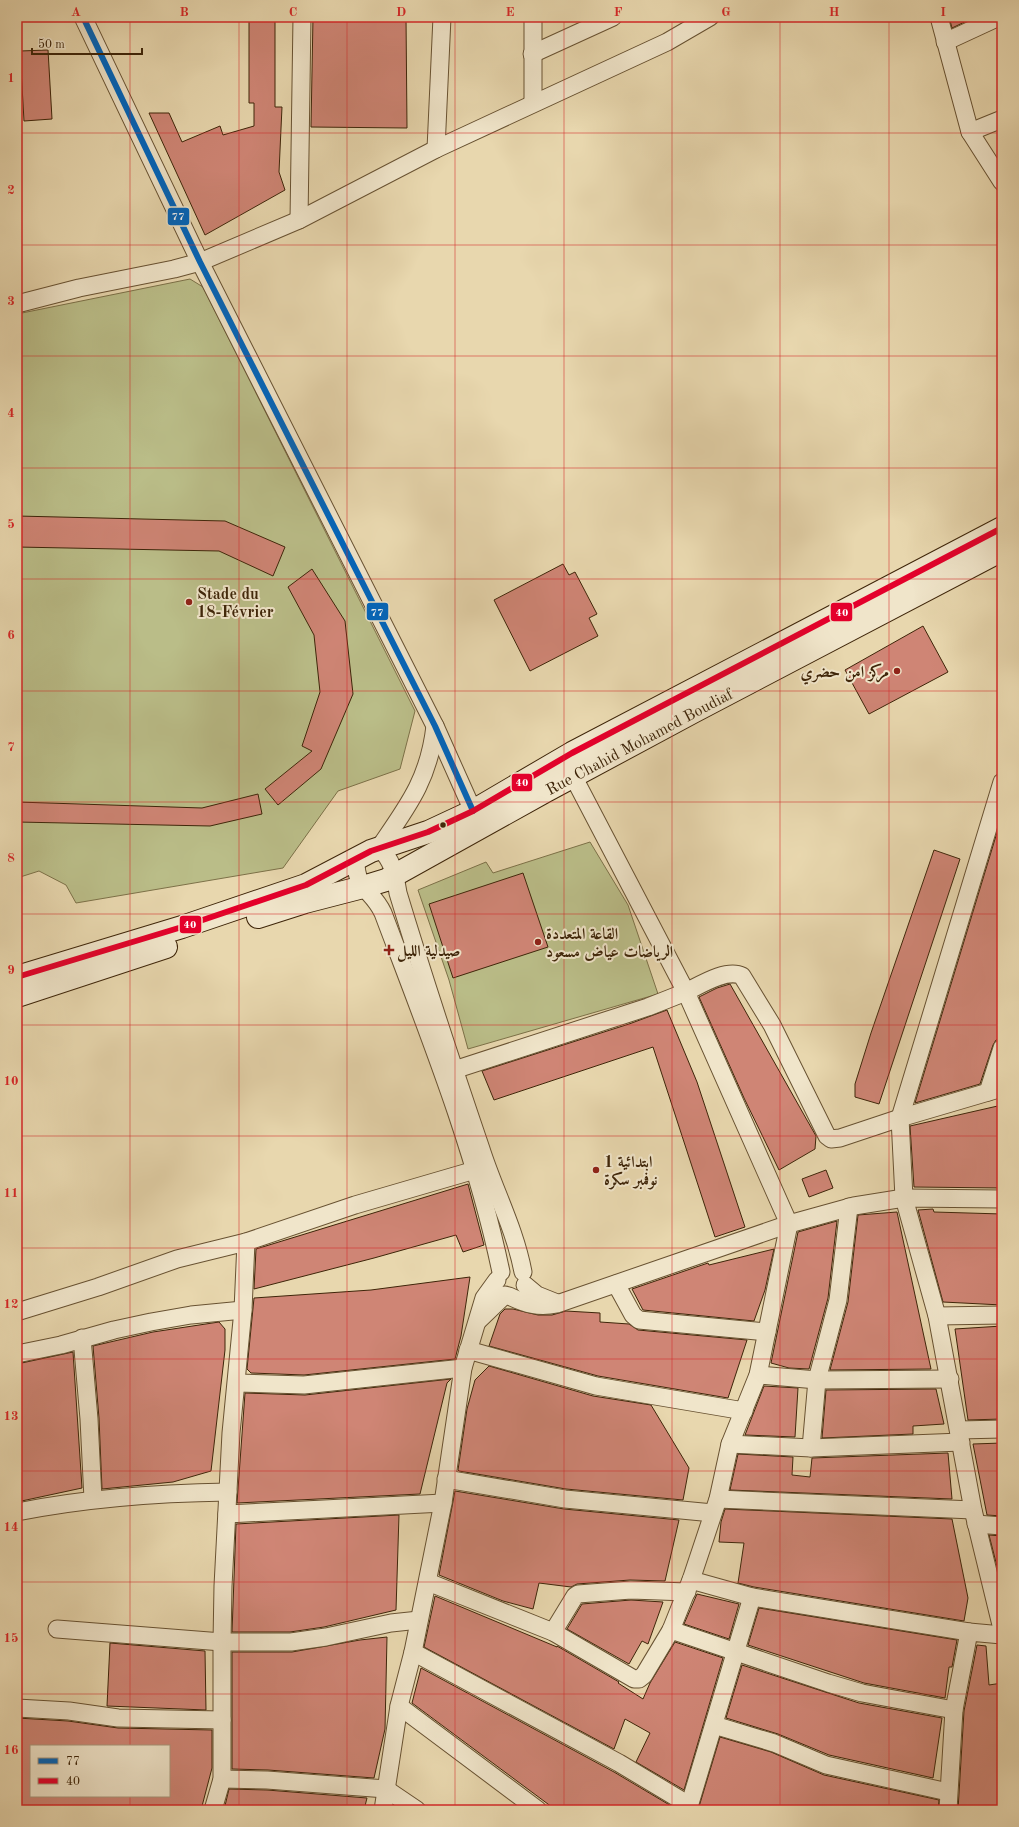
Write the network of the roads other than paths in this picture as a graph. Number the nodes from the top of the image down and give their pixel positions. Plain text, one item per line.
1 (83, 17) edge
2 (302, 17) edge
3 (442, 17) edge
4 (533, 17) edge
5 (613, 17) edge
6 (710, 17) edge
7 (939, 17) edge
8 (999, 17) edge
9 (945, 42) junction
10 (532, 54) junction
11 (533, 103) junction
12 (1002, 119) edge
13 (970, 132) junction
14 (436, 149) junction
15 (1002, 182) edge
16 (299, 220) junction
17 (200, 262) junction
18 (17, 304) edge
19 (1002, 528) edge
20 (1002, 550) edge
21 (435, 726) junction
22 (573, 776) junction
23 (1002, 782) edge
24 (473, 811) junction
25 (379, 848) junction
26 (356, 859) junction
27 (395, 875) junction
28 (363, 887) junction
29 (17, 977) edge
30 (686, 992) junction
31 (17, 996) edge
32 (1002, 1048) edge
33 (454, 1070) junction
34 (995, 1090) edge
35 (900, 1118) junction
36 (475, 1170) junction
37 (904, 1198) junction
38 (1002, 1199) edge
39 (849, 1207) junction
40 (789, 1224) junction
41 (246, 1242) junction
42 (524, 1279) junction
43 (616, 1284) junction
44 (503, 1286) junction
45 (557, 1304) junction
46 (243, 1310) junction
47 (17, 1312) edge
48 (1002, 1315) edge
49 (937, 1316) junction
50 (767, 1332) junction
51 (82, 1338) junction
52 (468, 1350) junction
53 (17, 1354) edge
54 (463, 1368) junction
55 (758, 1375) junction
56 (950, 1378) junction
57 (817, 1380) junction
58 (237, 1383) junction
59 (744, 1411) junction
60 (1002, 1429) edge
61 (960, 1436) junction
62 (730, 1444) junction
63 (811, 1448) junction
64 (446, 1479) junction
65 (228, 1492) junction
66 (93, 1499) junction
67 (443, 1503) junction
68 (716, 1506) junction
69 (17, 1512) edge
70 (227, 1514) junction
71 (974, 1517) junction
72 (1002, 1526) edge
73 (428, 1582) junction
74 (689, 1586) junction
75 (997, 1590) edge
76 (752, 1597) junction
77 (419, 1620) junction
78 (57, 1629) dead end
79 (1002, 1629) edge
80 (671, 1630) junction
81 (553, 1632) junction
82 (968, 1632) junction
83 (1002, 1635) edge
84 (222, 1642) junction
85 (413, 1652) junction
86 (735, 1653) junction
87 (399, 1706) junction
88 (17, 1708) edge
89 (954, 1710) junction
90 (222, 1720) junction
91 (714, 1725) junction
92 (222, 1779) junction
93 (386, 1789) junction
94 (948, 1792) junction
95 (688, 1807) edge
96 (213, 1810) edge
97 (383, 1810) edge
98 (417, 1810) edge
99 (538, 1810) edge
100 (948, 1810) edge

1 - 17 street
2 - 16 street
3 - 14 street
4 - 10 street
5 - 10 street
6 - 11 street
7 - 9 street
8 - 9 street
9 - 13 street
10 - 11 street
11 - 14 street
12 - 13 street
13 - 15 street
14 - 16 street
16 - 17 street
17 - 18 street
17 - 21 street
19 - 24 main road, Rue Chahid Mohamed Boudiaf
20 - 22 main road, Rue Chahid Mohamed Boudiaf
21 - 24 street
21 - 25 street
22 - 27 main road, Rue Chahid Mohamed Boudiaf
22 - 30 street
23 - 35 street
24 - 25 main road, Rue Chahid Mohamed Boudiaf
25 - 26 main road, Rue Chahid Mohamed Boudiaf
25 - 27 street
26 - 28 street
26 - 29 main road, Rue Chahid Mohamed Boudiaf
27 - 28 main road, Rue Chahid Mohamed Boudiaf
27 - 33 street
28 - 31 main road, Rue Chahid Mohamed Boudiaf
28 - 36 street
30 - 33 street
30 - 35 street
30 - 40 street
32 - 34 street
33 - 42 street
34 - 35 street
35 - 37 street
36 - 41 street
36 - 44 street
37 - 38 street
37 - 39 street
37 - 49 street
39 - 40 street
39 - 57 street
40 - 43 street
40 - 50 street
41 - 46 street
41 - 47 street
42 - 44 street
42 - 44 street
42 - 45 street
43 - 45 street
43 - 50 street
44 - 45 street
44 - 52 street
46 - 51 street
46 - 58 street
48 - 49 street
49 - 56 street
50 - 55 street
51 - 53 street
51 - 66 street
52 - 54 street
52 - 59 street
54 - 58 street
54 - 64 street
55 - 57 street
55 - 59 street
56 - 57 street
56 - 61 street
57 - 63 street
58 - 65 street
59 - 62 street
60 - 61 street
61 - 63 street
61 - 71 street
62 - 63 street
62 - 68 street
64 - 67 street
64 - 68 street
65 - 66 street
65 - 70 street
66 - 69 street
67 - 70 street
67 - 73 street
68 - 71 street
68 - 74 street
70 - 84 street
71 - 72 street
71 - 75 street
73 - 77 street
73 - 81 street
74 - 76 street
74 - 80 street
74 - 81 street
75 - 79 street
76 - 82 street
76 - 86 street
77 - 84 street
77 - 85 street
78 - 84 street
80 - 81 street
80 - 86 street
82 - 83 street
82 - 89 street
84 - 90 street
85 - 87 street
85 - 95 street
86 - 89 street
86 - 91 street
87 - 93 street
87 - 99 street
88 - 90 street
89 - 94 street
90 - 92 street
91 - 94 street
91 - 95 street
92 - 93 street
92 - 96 street
93 - 97 street
93 - 98 street
94 - 100 street

